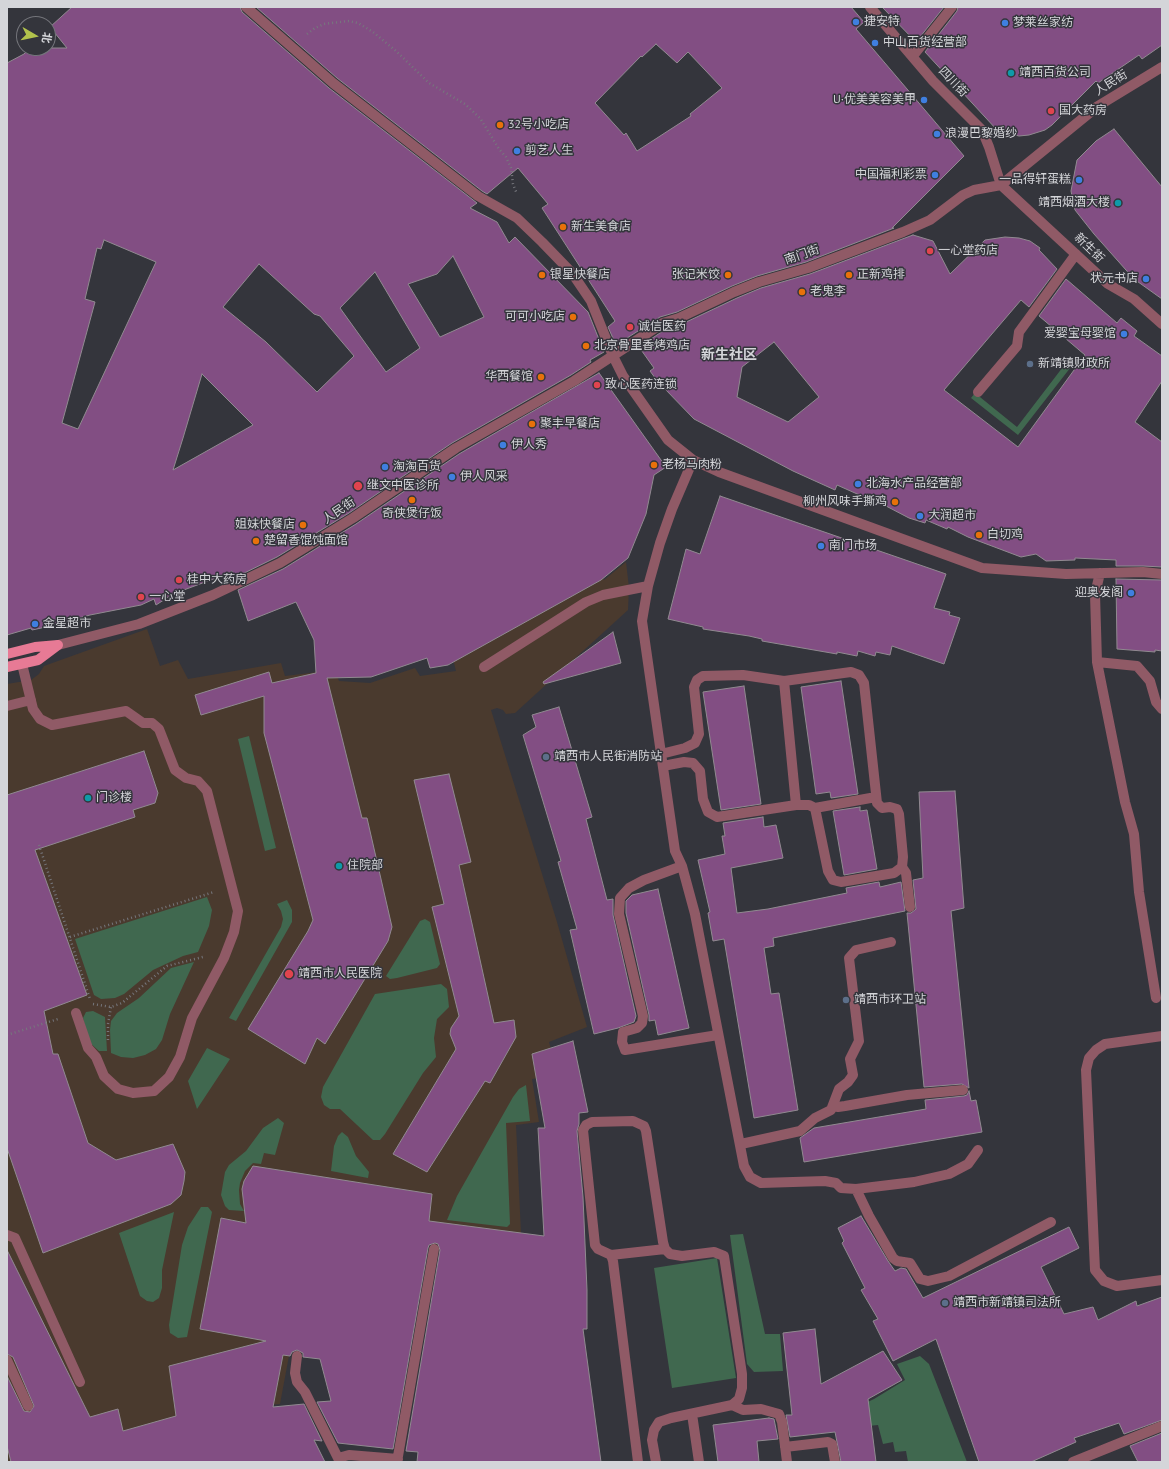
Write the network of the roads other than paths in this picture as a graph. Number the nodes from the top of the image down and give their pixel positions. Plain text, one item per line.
1 (246, 7) edge
2 (870, 7) edge
3 (952, 7) edge
4 (913, 56) junction
5 (1162, 67) edge
6 (1001, 185) junction
7 (1076, 254) junction
8 (1162, 324) edge
9 (613, 356) junction
10 (978, 392) dead end
11 (693, 460) junction
12 (1100, 573) junction
13 (1162, 574) edge
14 (648, 586) junction
15 (58, 645) junction
16 (7, 654) edge
17 (1097, 662) junction
18 (22, 664) junction
19 (7, 667) edge
20 (484, 667) dead end
21 (784, 681) junction
22 (31, 700) junction
23 (7, 706) edge
24 (1162, 709) edge
25 (661, 754) junction
26 (663, 766) junction
27 (876, 797) junction
28 (796, 805) junction
29 (815, 808) junction
30 (682, 866) junction
31 (902, 867) junction
32 (910, 907) dead end
33 (891, 942) dead end
34 (1156, 998) dead end
35 (76, 1013) road end
36 (718, 1035) junction
37 (1162, 1036) edge
38 (963, 1090) dead end
39 (834, 1105) junction
40 (741, 1144) junction
41 (978, 1150) dead end
42 (856, 1189) junction
43 (1051, 1222) dead end
44 (7, 1235) edge
45 (434, 1249) dead end
46 (665, 1249) junction
47 (611, 1255) junction
48 (1162, 1280) edge
49 (297, 1356) dead end
50 (7, 1360) edge
51 (80, 1382) dead end
52 (732, 1405) junction
53 (28, 1406) dead end
54 (692, 1414) junction
55 (1162, 1426) edge
56 (652, 1440) junction
57 (635, 1442) junction
58 (785, 1447) junction
59 (339, 1460) edge
60 (397, 1460) edge
61 (638, 1462) edge
62 (656, 1462) edge
63 (699, 1462) edge
64 (787, 1462) edge
65 (835, 1462) edge
66 (1073, 1462) edge

1 - 9 street
2 - 4 street, 四川街
3 - 4 street
4 - 6 street, 四川街
5 - 6 street, 人民街
6 - 7 street, 新生街
6 - 9 street, 南门街
7 - 8 street, 新生街
7 - 10 street
9 - 11 street
9 - 15 street, 人民街
11 - 12 street
11 - 14 street
12 - 13 street
12 - 17 street
14 - 20 street
14 - 25 street
15 - 16 main road, 人民街
15 - 18 main road, 人民街
17 - 24 street
17 - 34 street
18 - 19 main road, 人民街
18 - 22 street
21 - 25 street
21 - 27 street
21 - 28 street
22 - 23 street
22 - 35 street
25 - 26 street
26 - 28 street
26 - 30 street
27 - 29 street
27 - 31 street
28 - 29 street
29 - 31 street
30 - 36 street
30 - 36 street
31 - 32 street
33 - 39 street
36 - 40 street
37 - 48 street
38 - 39 street
39 - 40 street
40 - 42 street
41 - 42 street
42 - 43 street
44 - 51 street
45 - 60 street
46 - 47 street
46 - 47 street
46 - 52 street
47 - 57 street
49 - 59 street
50 - 53 street
52 - 54 street
52 - 58 street
54 - 56 street
54 - 63 street
55 - 66 street
56 - 57 street
56 - 62 street
57 - 61 street
58 - 64 street
58 - 65 street
59 - 60 street

